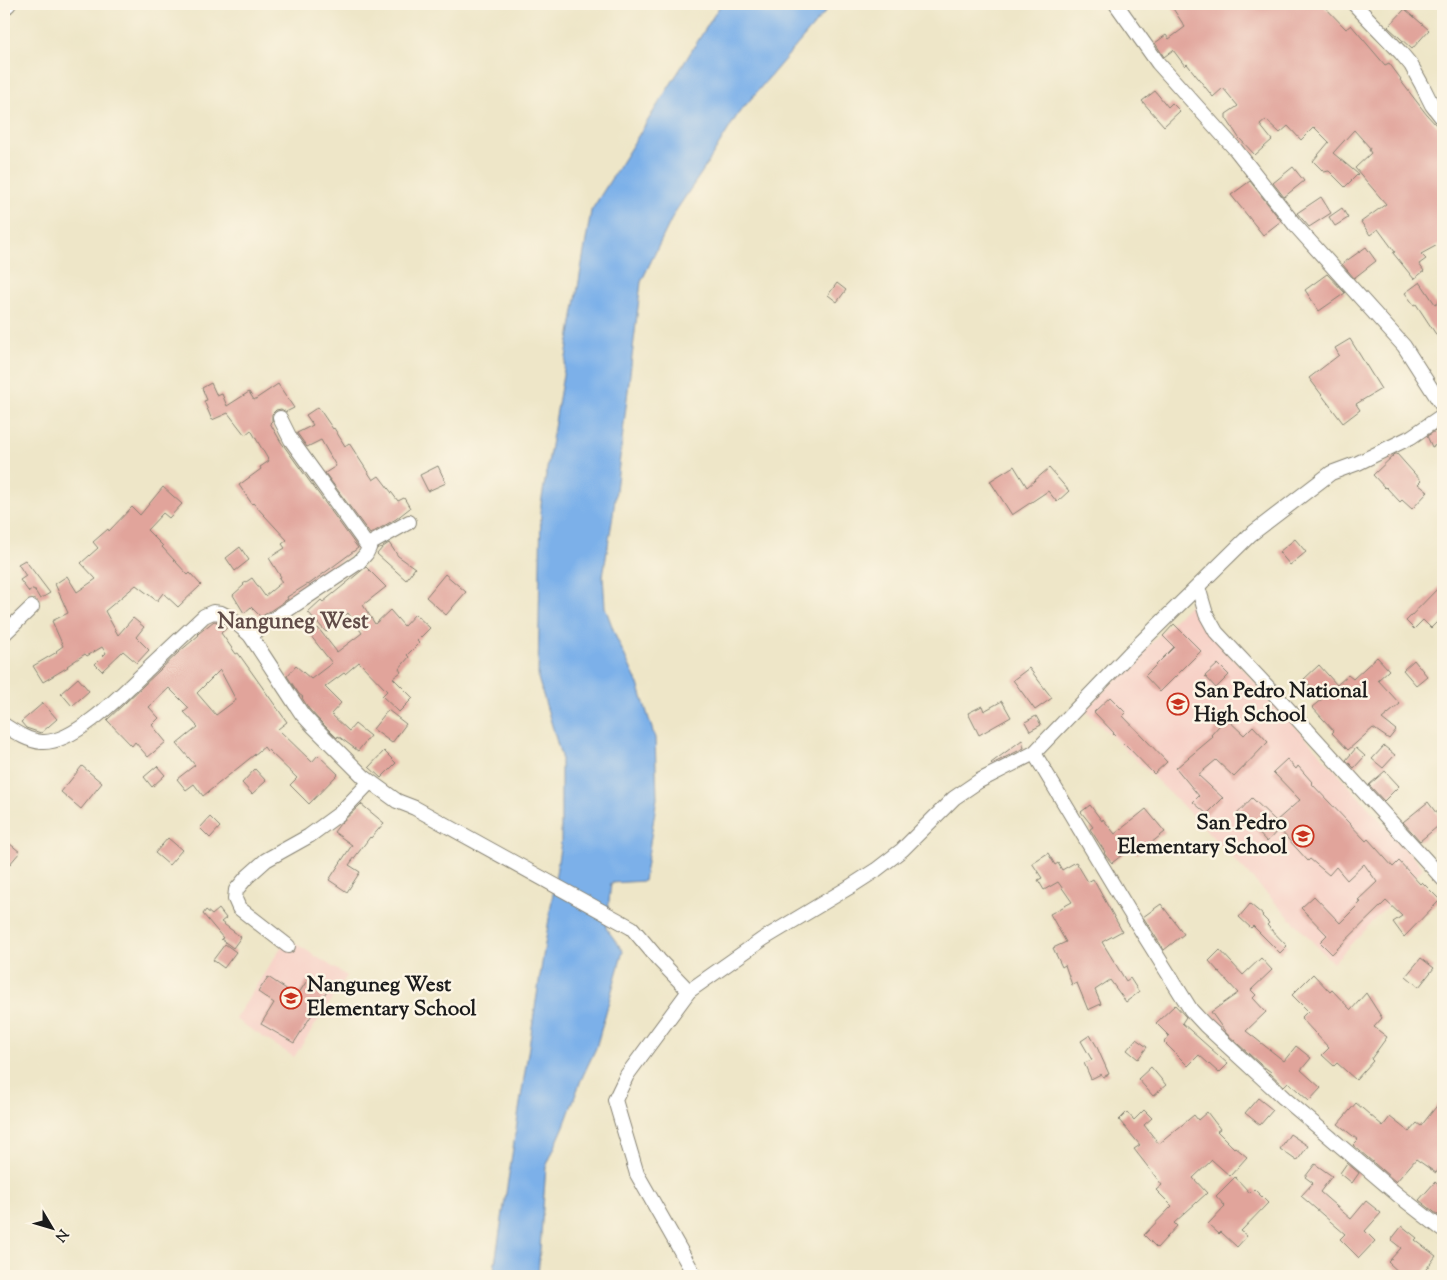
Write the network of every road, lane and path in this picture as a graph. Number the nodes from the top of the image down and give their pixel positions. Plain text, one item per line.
1 (9, 4) edge
2 (1116, 4) edge
3 (1354, 4) edge
4 (4, 9) edge
5 (1443, 119) edge
6 (1443, 407) edge
7 (1443, 415) edge
8 (280, 418) dead end
9 (409, 522) dead end
10 (368, 545) junction
11 (1198, 587) junction
12 (32, 607) dead end
13 (4, 634) edge
14 (250, 635) junction
15 (4, 725) edge
16 (1034, 753) junction
17 (370, 782) junction
18 (1443, 879) edge
19 (288, 946) dead end
20 (690, 991) junction
21 (1443, 1230) edge
22 (695, 1276) edge

1 - 4 street
2 - 6 street
3 - 5 street
7 - 11 street
8 - 10 street
9 - 10 street
10 - 14 street
11 - 16 street
11 - 18 street
12 - 13 street
14 - 15 street
14 - 17 street
16 - 20 street
16 - 21 street
17 - 19 street
17 - 20 street
20 - 22 street

